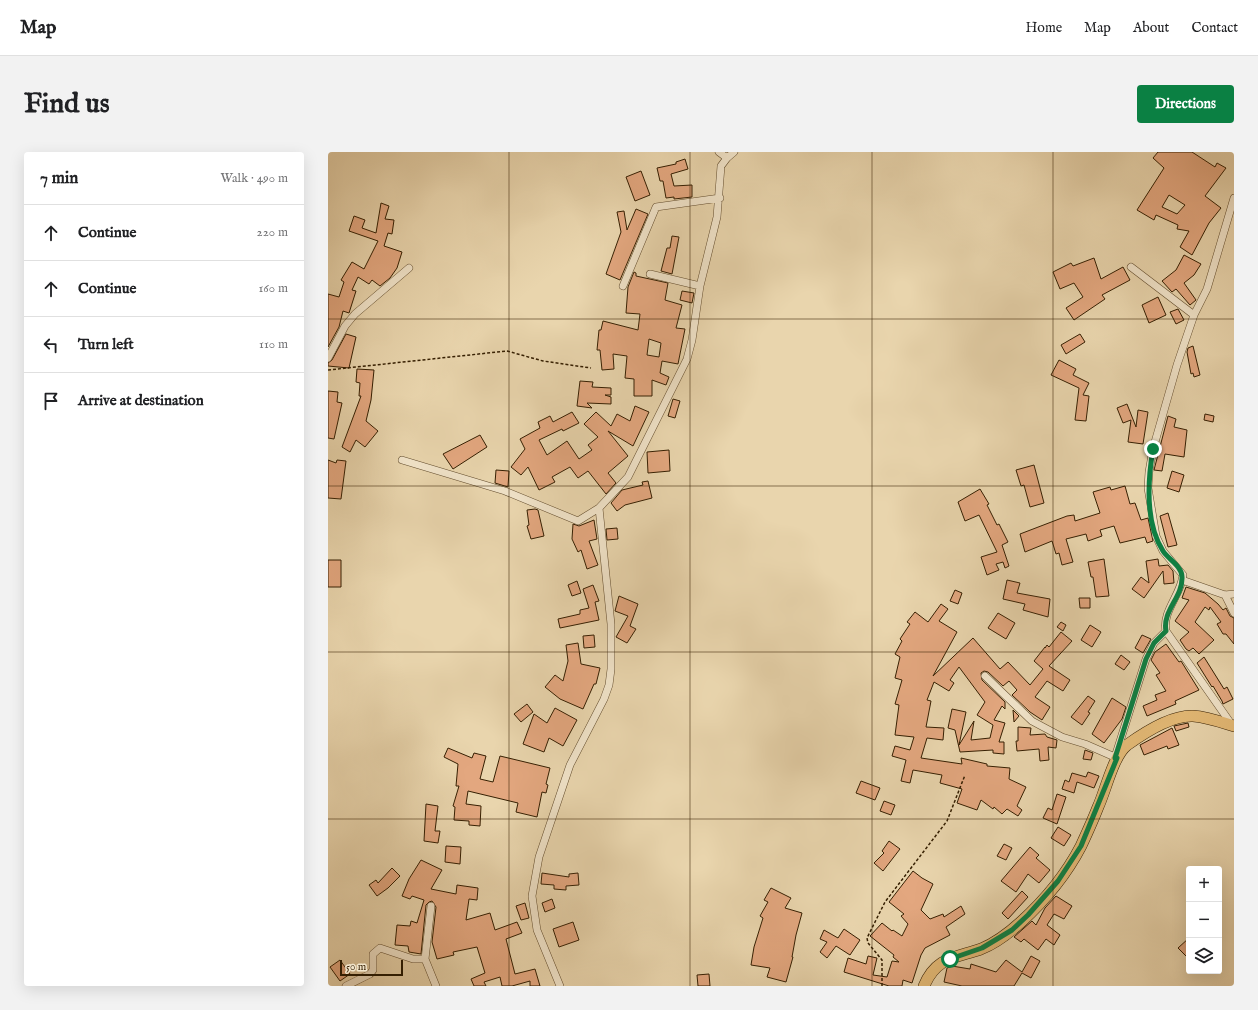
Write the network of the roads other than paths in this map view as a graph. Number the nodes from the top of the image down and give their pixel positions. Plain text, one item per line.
1 (719, 152) edge
2 (734, 152) edge
3 (727, 158) junction
4 (720, 198) junction
5 (1234, 198) edge
6 (1131, 267) dead end
7 (409, 268) dead end
8 (650, 274) dead end
9 (623, 286) dead end
10 (700, 286) junction
11 (1194, 315) junction
12 (328, 358) edge
13 (402, 460) dead end
14 (599, 508) junction
15 (1182, 580) junction
16 (1234, 594) edge
17 (1225, 595) junction
18 (1234, 613) edge
19 (1166, 631) junction
20 (985, 676) dead end
21 (1233, 725) edge
22 (1116, 758) junction
23 (431, 906) dead end
24 (425, 959) junction
25 (346, 986) edge
26 (436, 986) edge
27 (560, 986) edge
28 (924, 986) edge

1 - 3 street
2 - 3 street
3 - 4 street
4 - 9 street
4 - 10 street
5 - 11 street
6 - 11 street
7 - 12 street
8 - 10 street
10 - 14 street
11 - 15 street
13 - 14 street
14 - 27 street
15 - 17 street
15 - 19 street
16 - 17 street
17 - 18 street
19 - 21 street
19 - 22 street
20 - 22 street
21 - 22 main road
22 - 28 main road
23 - 24 street
24 - 25 street
24 - 26 street

